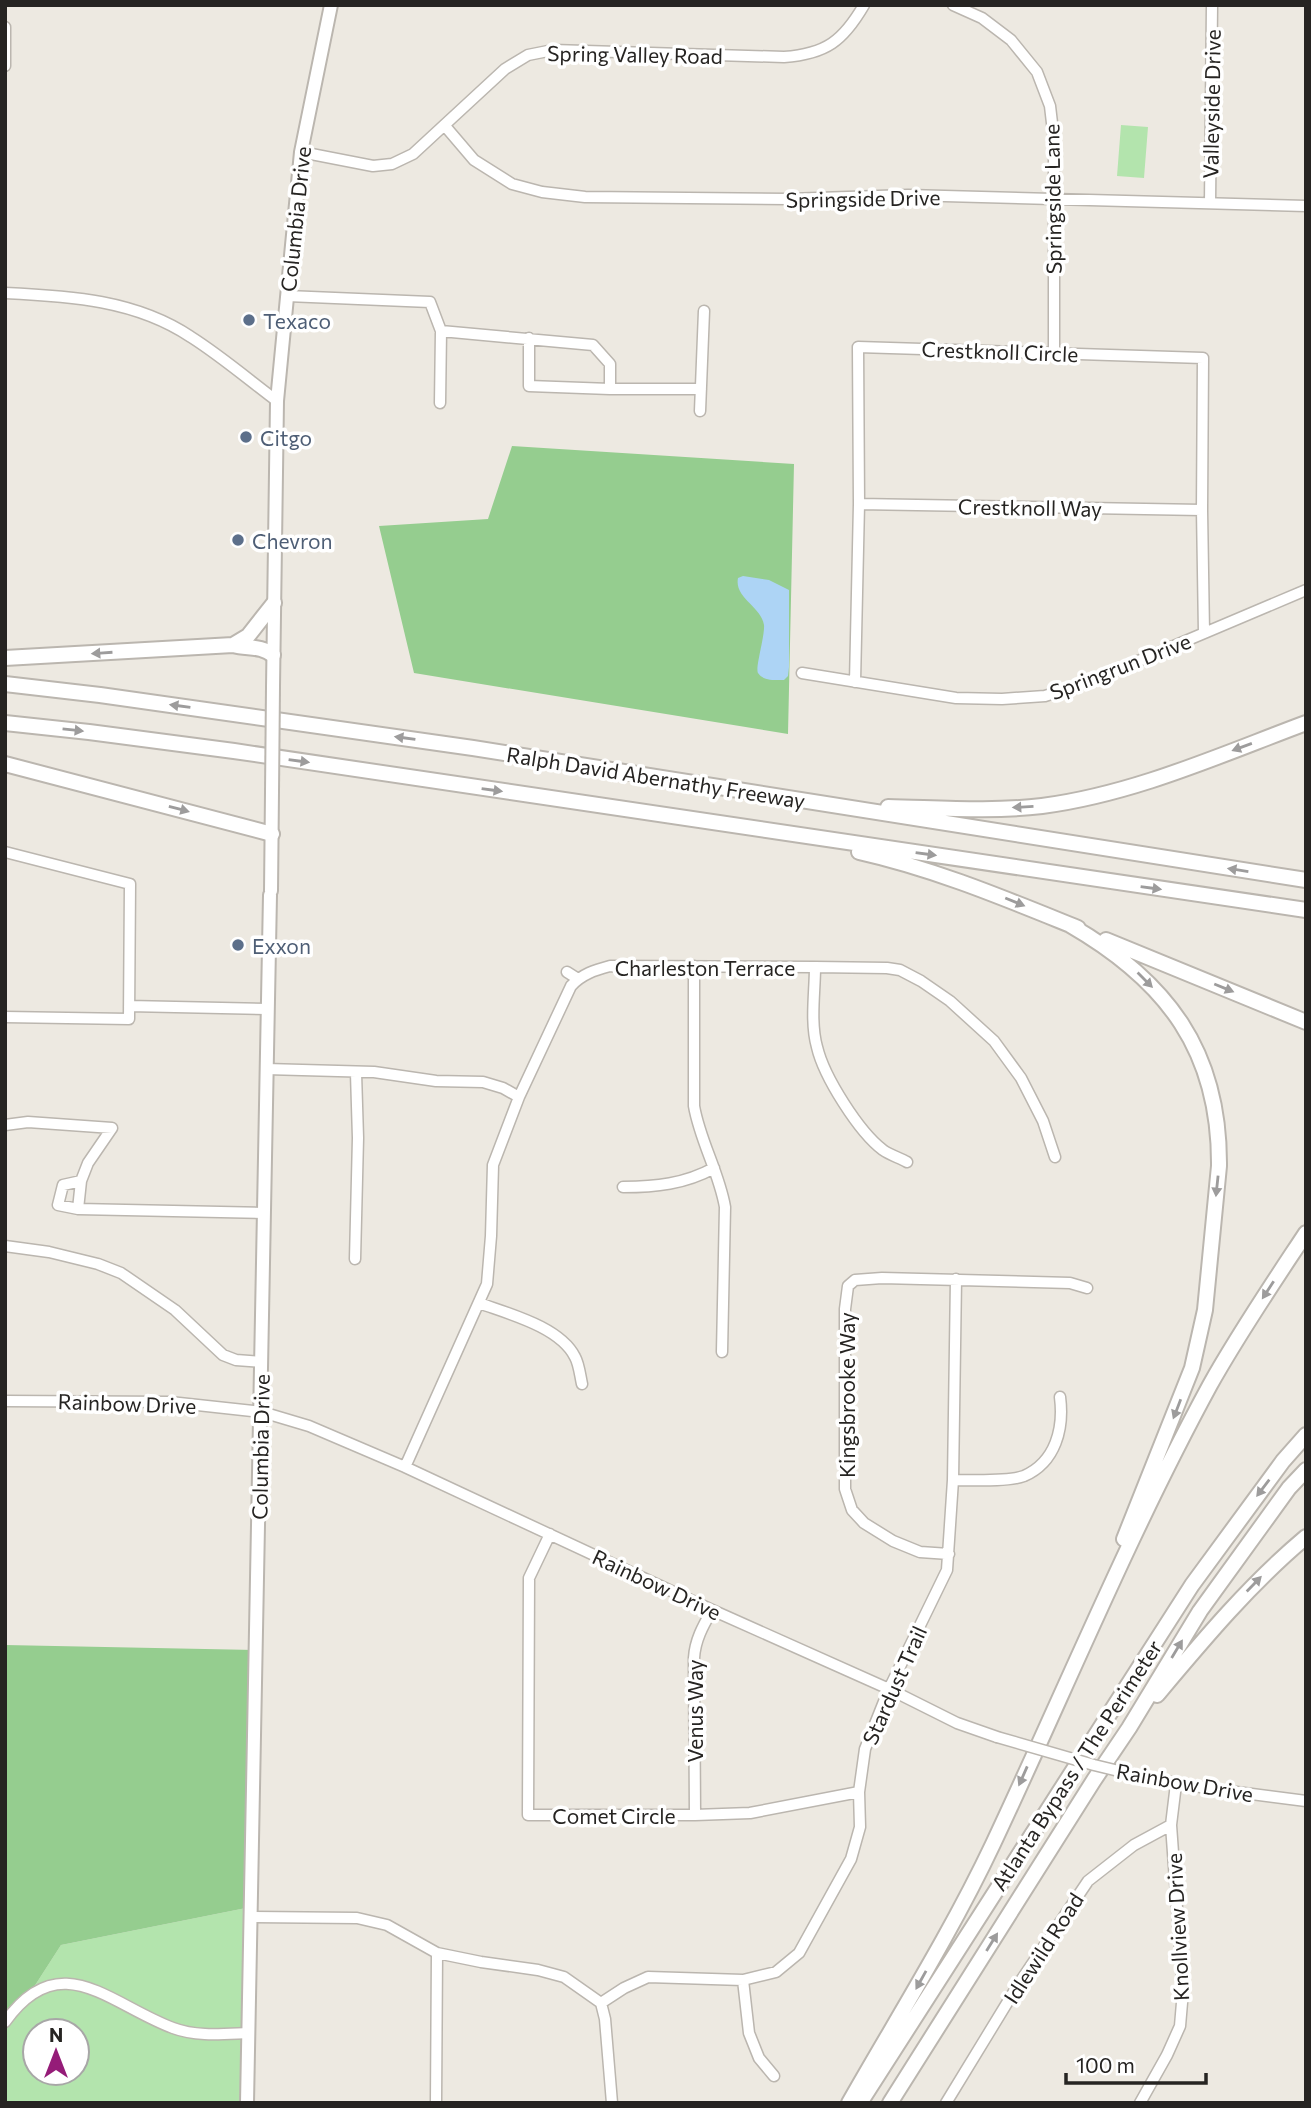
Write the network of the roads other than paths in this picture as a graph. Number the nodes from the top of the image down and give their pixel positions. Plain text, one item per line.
1 (331, 5) edge
2 (864, 5) edge
3 (953, 5) edge
4 (1212, 5) edge
5 (5, 27) edge
6 (5, 66) edge
7 (445, 126) junction
8 (301, 152) junction
9 (1054, 200) junction
10 (1210, 204) junction
11 (1306, 206) edge
12 (5, 293) edge
13 (287, 296) junction
14 (704, 311) dead end
15 (441, 331) junction
16 (529, 338) junction
17 (1054, 353) junction
18 (610, 389) junction
19 (701, 389) junction
20 (277, 401) junction
21 (439, 403) dead end
22 (700, 411) dead end
23 (859, 504) junction
24 (1202, 510) junction
25 (1306, 590) edge
26 (274, 603) junction
27 (1204, 633) junction
28 (233, 645) junction
29 (273, 655) junction
30 (5, 658) edge
31 (802, 673) dead end
32 (855, 682) junction
33 (5, 684) edge
34 (5, 723) edge
35 (1306, 723) edge
36 (5, 764) edge
37 (830, 805) junction
38 (640, 812) junction
39 (272, 834) junction
40 (5, 852) edge
41 (1306, 880) edge
42 (1306, 910) edge
43 (1070, 925) junction
44 (694, 967) junction
45 (815, 967) junction
46 (568, 972) dead end
47 (578, 979) junction
48 (129, 1006) junction
49 (267, 1009) junction
50 (5, 1017) edge
51 (1306, 1022) edge
52 (266, 1069) junction
53 (356, 1073) junction
54 (519, 1097) junction
55 (5, 1125) edge
56 (1055, 1157) dead end
57 (907, 1162) dead end
58 (713, 1168) junction
59 (81, 1181) junction
60 (623, 1187) dead end
61 (78, 1209) junction
62 (263, 1213) junction
63 (1306, 1233) edge
64 (5, 1246) edge
65 (355, 1259) dead end
66 (956, 1279) junction
67 (1087, 1288) dead end
68 (479, 1303) junction
69 (722, 1352) dead end
70 (261, 1362) junction
71 (582, 1384) dead end
72 (1060, 1397) dead end
73 (5, 1401) edge
74 (262, 1412) junction
75 (1306, 1435) edge
76 (405, 1467) junction
77 (1306, 1470) edge
78 (953, 1480) junction
79 (550, 1534) junction
80 (1306, 1537) edge
81 (949, 1555) junction
82 (712, 1610) junction
83 (889, 1689) junction
84 (1054, 1706) junction
85 (1129, 1728) junction
86 (1176, 1784) junction
87 (859, 1792) junction
88 (1306, 1801) edge
89 (695, 1815) junction
90 (1171, 1825) junction
91 (251, 1917) junction
92 (437, 1953) junction
93 (743, 1980) junction
94 (601, 2003) junction
95 (5, 2022) edge
96 (248, 2033) junction
97 (774, 2076) dead end
98 (247, 2103) edge
99 (436, 2103) edge
100 (612, 2103) edge
101 (849, 2103) edge
102 (860, 2103) edge
103 (890, 2103) edge
104 (947, 2103) edge
105 (1140, 2103) edge

1 - 8 main road, Columbia Drive
2 - 7 street, Spring Valley Road
3 - 9 street, Springside Lane
4 - 10 street, Valleyside Drive
5 - 6 street
7 - 8 street, Spring Valley Road
7 - 9 street, Springside Drive
8 - 13 main road, Columbia Drive
9 - 10 street, Springside Drive
9 - 17 street, Springside Lane
10 - 11 street, Springside Drive
12 - 20 street
13 - 15 street
13 - 20 main road, Columbia Drive
14 - 19 street
15 - 16 street
15 - 21 street
16 - 18 street
16 - 18 street
17 - 23 street, Crestknoll Circle
17 - 24 street, Crestknoll Circle
18 - 19 street
19 - 22 street
20 - 26 main road, Columbia Drive
23 - 24 street, Crestknoll Way
23 - 32 street, Crestknoll Circle
24 - 27 street, Crestknoll Circle
25 - 27 street, Springrun Drive
26 - 28 highway
26 - 29 main road, Columbia Drive
27 - 32 street, Springrun Drive
28 - 29 highway
28 -> 30 highway
29 - 39 main road, Columbia Drive, bridge
31 - 32 street, Springrun Drive
37 -> 33 highway, Ralph David Abernathy Freeway
34 -> 38 highway, Ralph David Abernathy Freeway
35 -> 37 highway
36 -> 39 highway
41 -> 37 highway, Ralph David Abernathy Freeway
38 -> 42 highway, Ralph David Abernathy Freeway
38 -> 43 highway
39 - 49 main road, Columbia Drive
40 - 48 street
43 -> 51 highway
43 -> 84 highway
44 - 45 street, Charleston Terrace
44 - 47 street, Charleston Terrace
44 - 58 street
45 - 56 street, Charleston Terrace
45 - 57 street
46 - 47 street
47 - 54 street
48 - 49 street
48 - 50 street
49 - 52 main road, Columbia Drive
52 - 53 street
52 - 62 main road, Columbia Drive
53 - 54 street
53 - 65 street
54 - 68 street
55 - 59 street
58 - 60 street
58 - 69 street
59 - 61 street
59 - 61 street
61 - 62 street
62 - 70 main road, Columbia Drive
63 -> 84 highway
64 - 70 street
66 - 67 street, Kingsbrooke Way
66 - 78 street, Stardust Trail
66 - 81 street, Kingsbrooke Way
68 - 71 street
68 - 76 street
70 - 74 main road, Columbia Drive
72 - 78 street
73 - 74 street, Rainbow Drive
74 - 76 street, Rainbow Drive
74 - 91 main road, Columbia Drive
75 -> 102 highway, Atlanta Bypass / The Perimeter
76 - 79 street, Rainbow Drive
85 -> 77 highway, Atlanta Bypass / The Perimeter
78 - 81 street, Stardust Trail
79 - 82 street, Rainbow Drive
79 - 89 street, Comet Circle
85 -> 80 highway
81 - 83 street, Stardust Trail
82 - 83 street, Rainbow Drive
82 - 89 street, Venus Way
83 - 86 street, Rainbow Drive, bridge
83 - 87 street, Stardust Trail
84 -> 101 highway
103 -> 85 highway, Atlanta Bypass / The Perimeter
86 - 88 street, Rainbow Drive
86 - 90 street, Knollview Drive
87 - 89 street, Comet Circle
87 - 93 street, Stardust Trail
90 - 104 street, Idlewild Road
90 - 105 street, Knollview Drive
91 - 92 street
91 - 96 main road, Columbia Drive
92 - 94 street
92 - 99 street
93 - 94 street, Stardust Trail
93 - 97 street
94 - 100 street
95 - 96 street
96 - 98 main road, Columbia Drive

